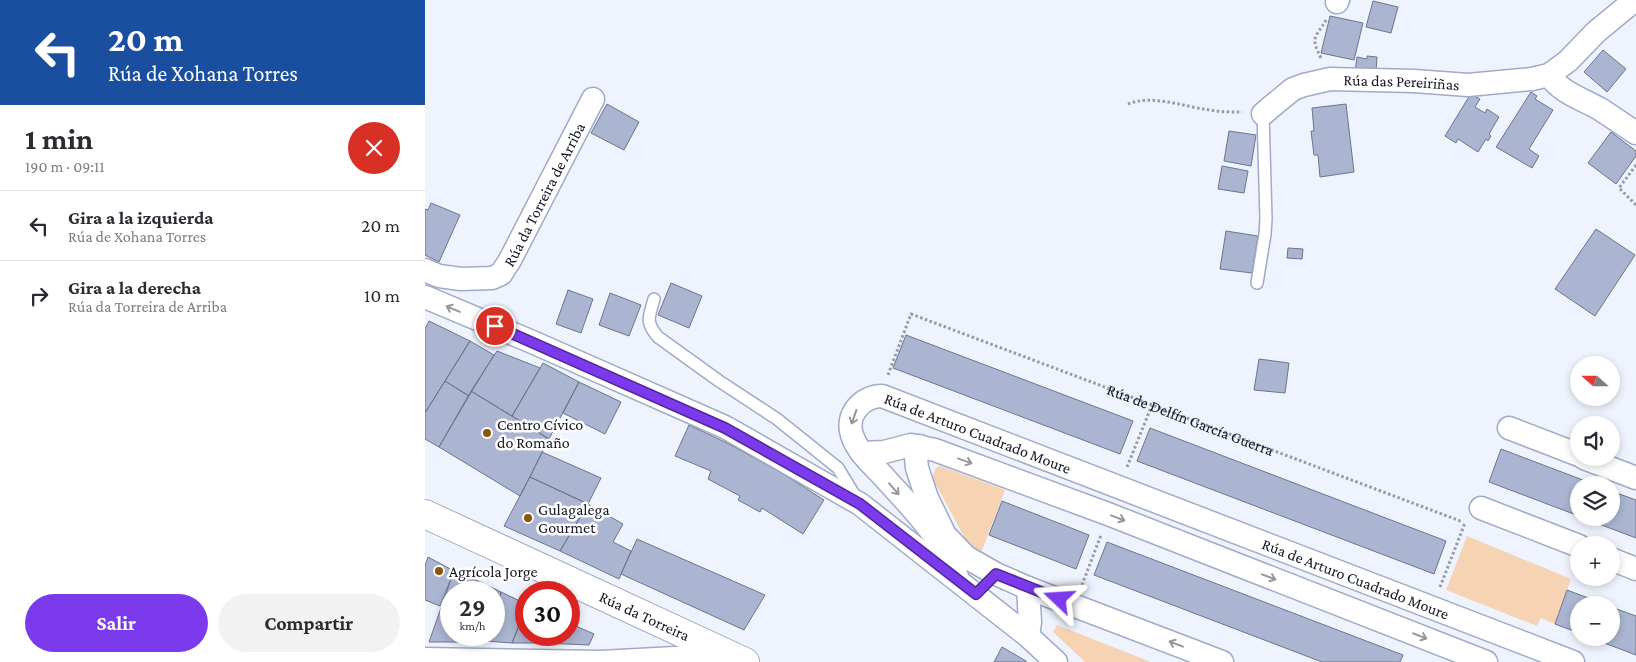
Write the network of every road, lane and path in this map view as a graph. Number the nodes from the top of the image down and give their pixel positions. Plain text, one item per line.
1 (1632, 0) edge
2 (1338, 1) edge
3 (1549, 75) junction
4 (1329, 79) junction
5 (593, 99) dead end
6 (1127, 104) dead end
7 (1263, 114) junction
8 (1636, 133) edge
9 (1636, 165) edge
10 (1636, 205) edge
11 (425, 270) edge
12 (1257, 283) dead end
13 (425, 297) edge
14 (654, 299) dead end
15 (884, 388) junction
16 (1152, 404) junction
17 (1509, 428) dead end
18 (919, 446) junction
19 (1570, 452) edge
20 (862, 453) junction
21 (1605, 466) edge
22 (1126, 472) dead end
23 (1636, 478) edge
24 (860, 504) junction
25 (425, 514) edge
26 (1476, 517) joint
27 (1465, 523) junction
28 (1098, 543) dead end
29 (1570, 543) edge
30 (1620, 562) edge
31 (1636, 568) edge
32 (996, 574) junction
33 (958, 580) junction
34 (1081, 586) dead end
35 (1440, 587) dead end
36 (1028, 588) junction
37 (976, 594) junction
38 (1027, 636) junction
39 (737, 658) edge
40 (425, 659) edge
41 (1056, 662) edge
42 (1222, 662) edge
43 (1486, 662) edge
44 (1573, 662) edge

1 - 3 street, Rúa das Pereiriñas
2 - 4 path
3 - 4 street, Rúa das Pereiriñas
3 - 8 street
4 - 7 street, Rúa das Pereiriñas
5 - 11 street, Rúa da Torreira de Arriba
6 - 7 path
7 - 12 lane
9 - 10 path
24 -> 13 street
14 - 24 lane
15 - 16 path, Rúa de Delfín García Guerra
15 -> 20 street, Rúa de Arturo Cuadrado Moure
15 - 44 street, Rúa de Arturo Cuadrado Moure
16 - 22 path
16 - 27 path, Rúa de Delfín García Guerra
17 - 19 street
18 - 20 street, Rúa de Arturo Cuadrado Moure
18 - 32 street
18 -> 43 street, Rúa de Arturo Cuadrado Moure
20 -> 33 street
21 - 23 street
24 - 33 street
25 - 39 main road, Rúa da Torreira
26 - 27 path, Rúa de Delfín García Guerra
26 - 29 street
27 - 35 path
28 - 34 path
30 - 31 street
32 - 36 street
32 - 37 street
33 - 37 street
36 - 38 street
42 -> 36 street
37 - 38 street
38 - 41 street
39 - 40 street

